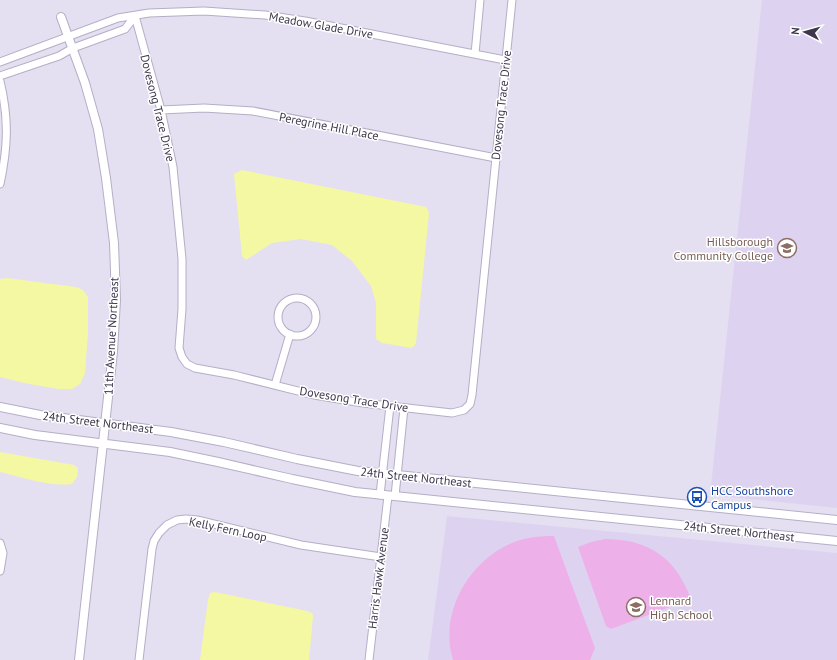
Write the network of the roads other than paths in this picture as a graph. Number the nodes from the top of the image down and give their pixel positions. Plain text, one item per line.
1 (480, 0) edge
2 (512, 0) edge
3 (135, 16) junction
4 (61, 17) dead end
5 (68, 36) junction
6 (72, 48) junction
7 (475, 54) junction
8 (505, 60) junction
9 (0, 62) edge
10 (0, 76) edge
11 (0, 81) edge
12 (161, 110) junction
13 (496, 158) junction
14 (0, 184) edge
15 (290, 334) junction
16 (275, 385) junction
17 (390, 406) junction
18 (0, 407) edge
19 (404, 408) junction
20 (105, 424) junction
21 (0, 428) edge
22 (103, 444) junction
23 (382, 474) junction
24 (397, 476) junction
25 (388, 496) junction
26 (837, 520) edge
27 (837, 541) edge
28 (0, 543) edge
29 (381, 556) junction
30 (0, 571) edge
31 (79, 660) edge
32 (139, 660) edge
33 (369, 660) edge

1 - 7 street
2 - 8 street, Dovesong Trace Drive
3 - 5 street, Meadow Glade Drive
3 - 6 street
3 - 7 street, Meadow Glade Drive
3 - 12 street, Dovesong Trace Drive
4 - 5 street, 11th Avenue Northeast
5 - 6 street, 11th Avenue Northeast
5 - 9 street, Meadow Glade Drive
6 - 10 street
6 - 20 street, 11th Avenue Northeast
7 - 8 street, Meadow Glade Drive
8 - 13 street, Dovesong Trace Drive
11 - 14 street
12 - 13 street, Peregrine Hill Place
12 - 16 street, Dovesong Trace Drive
13 - 19 street, Dovesong Trace Drive
15 - 15 street
15 - 16 street
16 - 17 street, Dovesong Trace Drive
17 - 19 street, Dovesong Trace Drive
17 - 23 street
18 - 20 street, 24th Street Northeast
19 - 24 street
20 - 22 street, 11th Avenue Northeast
20 - 23 street, 24th Street Northeast
21 - 22 street, 24th Street Northeast
22 - 25 street, 24th Street Northeast
22 - 31 street, 11th Avenue Northeast
23 - 24 street, 24th Street Northeast
23 - 25 street
24 - 25 street
24 - 26 street, 24th Street Northeast
25 - 27 street, 24th Street Northeast
25 - 29 street, Harris Hawk Avenue
28 - 30 street
29 - 32 street, Kelly Fern Loop
29 - 33 street, Harris Hawk Avenue

